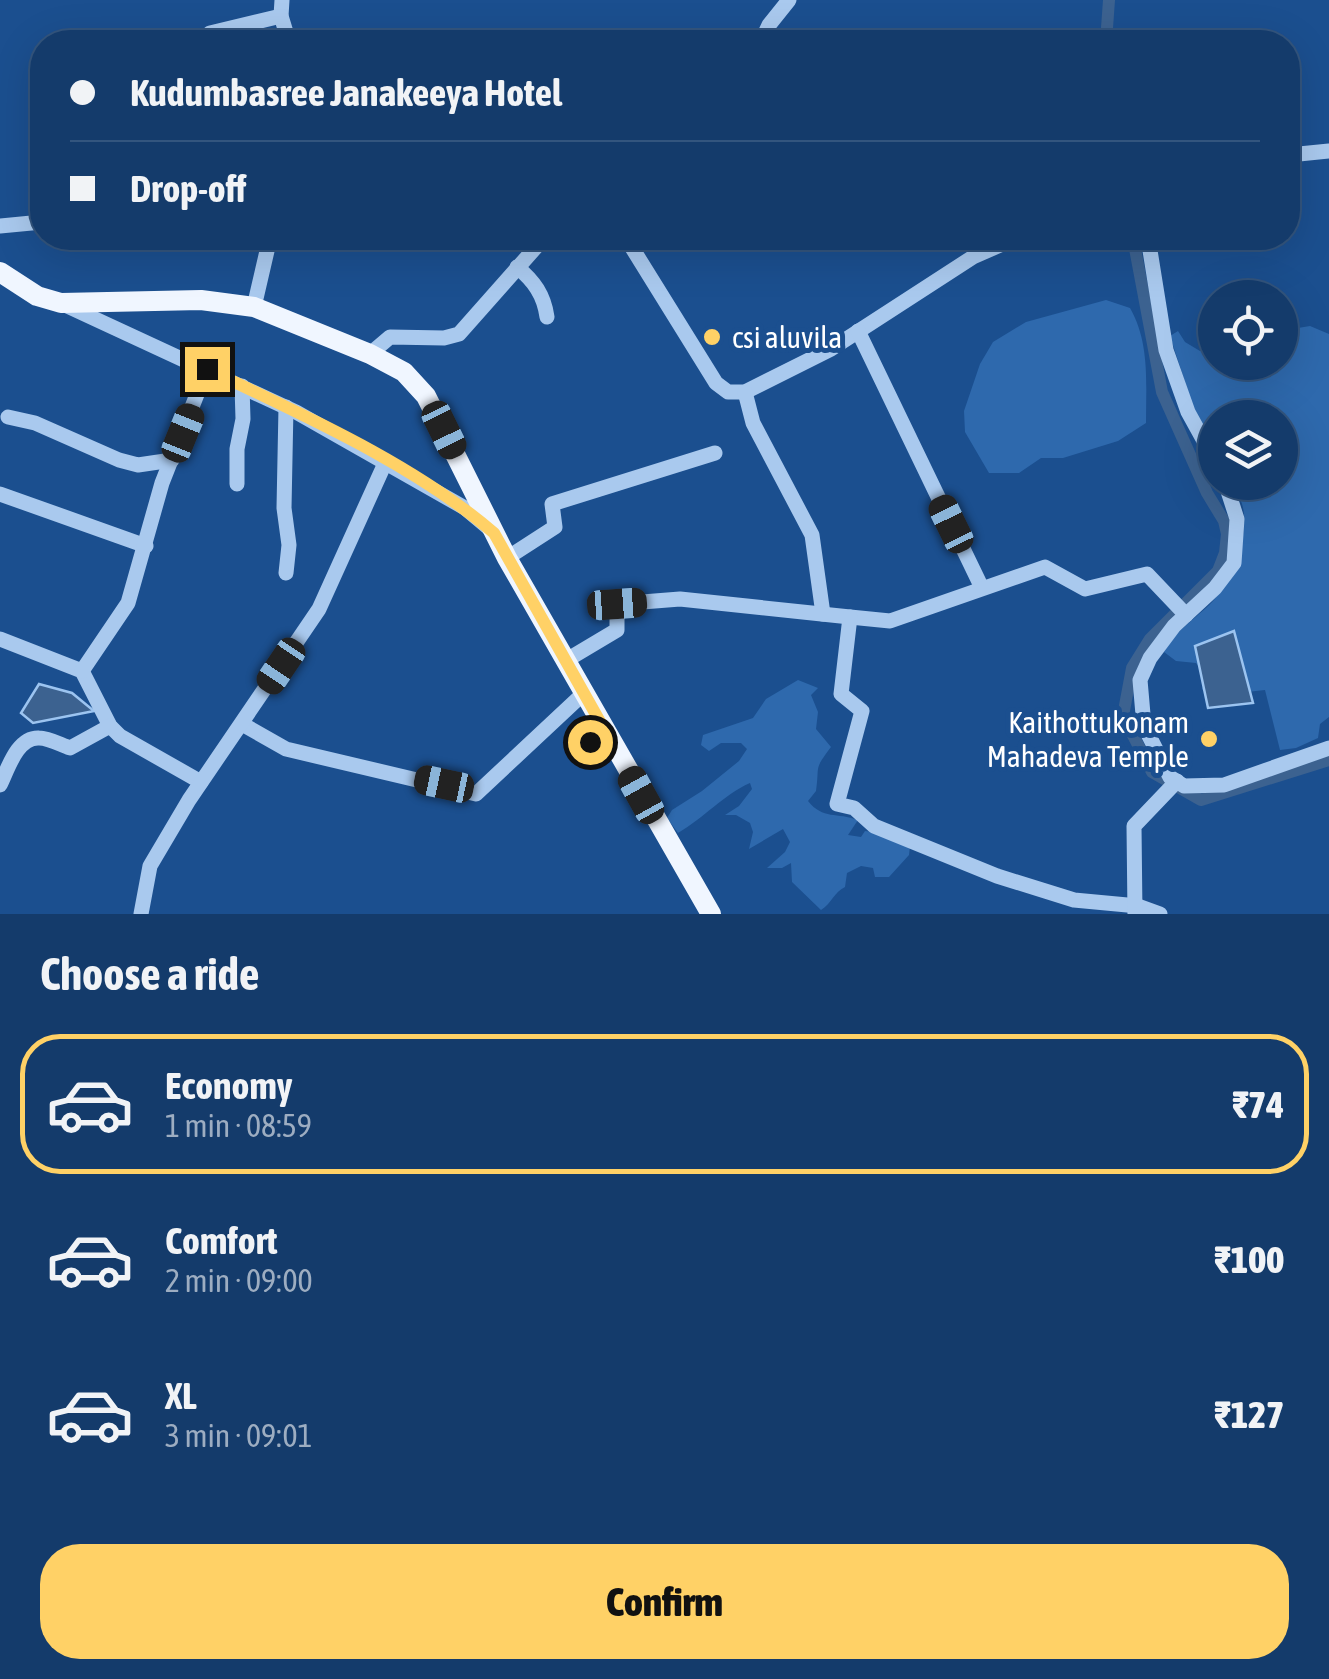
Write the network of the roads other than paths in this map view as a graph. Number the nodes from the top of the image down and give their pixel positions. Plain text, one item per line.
1 (789, 0) edge
2 (282, 8) edge
3 (219, 30) edge
4 (767, 30) edge
5 (1329, 151) edge
6 (1300, 154) edge
7 (30, 223) edge
8 (0, 226) edge
9 (267, 250) edge
10 (533, 250) edge
11 (633, 250) edge
12 (989, 250) edge
13 (1150, 250) edge
14 (517, 267) junction
15 (0, 272) edge
16 (61, 304) junction
17 (254, 307) junction
18 (547, 317) dead end
19 (858, 332) junction
20 (370, 354) junction
21 (207, 369) junction
22 (242, 386) junction
23 (745, 392) junction
24 (286, 407) junction
25 (8, 417) dead end
26 (1198, 430) edge
27 (715, 453) dead end
28 (172, 460) junction
29 (386, 461) junction
30 (237, 484) dead end
31 (0, 494) edge
32 (1231, 500) edge
33 (494, 533) junction
34 (146, 546) junction
35 (507, 558) junction
36 (286, 572) dead end
37 (982, 588) junction
38 (823, 614) junction
39 (1186, 615) junction
40 (850, 618) junction
41 (0, 640) edge
42 (565, 661) junction
43 (82, 672) junction
44 (584, 694) junction
45 (242, 724) junction
46 (110, 726) junction
47 (1329, 748) edge
48 (201, 782) junction
49 (1177, 782) junction
50 (0, 785) edge
51 (1136, 910) edge
52 (142, 914) edge
53 (711, 914) edge
54 (1160, 914) edge

1 - 4 street
2 - 3 street
5 - 6 street
7 - 8 street
9 - 17 street
10 - 14 street
11 - 23 street
12 - 19 street
13 - 26 street
14 - 18 street
14 - 20 street
15 - 16 main road
16 - 17 main road
16 - 21 street
17 - 20 main road
19 - 23 street
19 - 37 street
20 - 33 main road
21 - 22 street
21 - 28 street
22 - 24 street
22 - 30 street
23 - 38 street
24 - 29 street
24 - 36 street
25 - 28 street
27 - 35 street
28 - 34 street
29 - 33 street
29 - 45 street
31 - 34 street
32 - 39 street
33 - 35 main road
34 - 43 street
35 - 42 main road
37 - 39 street
37 - 40 street
38 - 40 street
38 - 42 street
39 - 49 street
40 - 51 street
41 - 43 street
42 - 44 main road
43 - 46 street
44 - 45 street
44 - 53 main road
45 - 48 street
46 - 48 street
46 - 50 street
47 - 49 street
48 - 52 street
49 - 51 street
51 - 54 street

